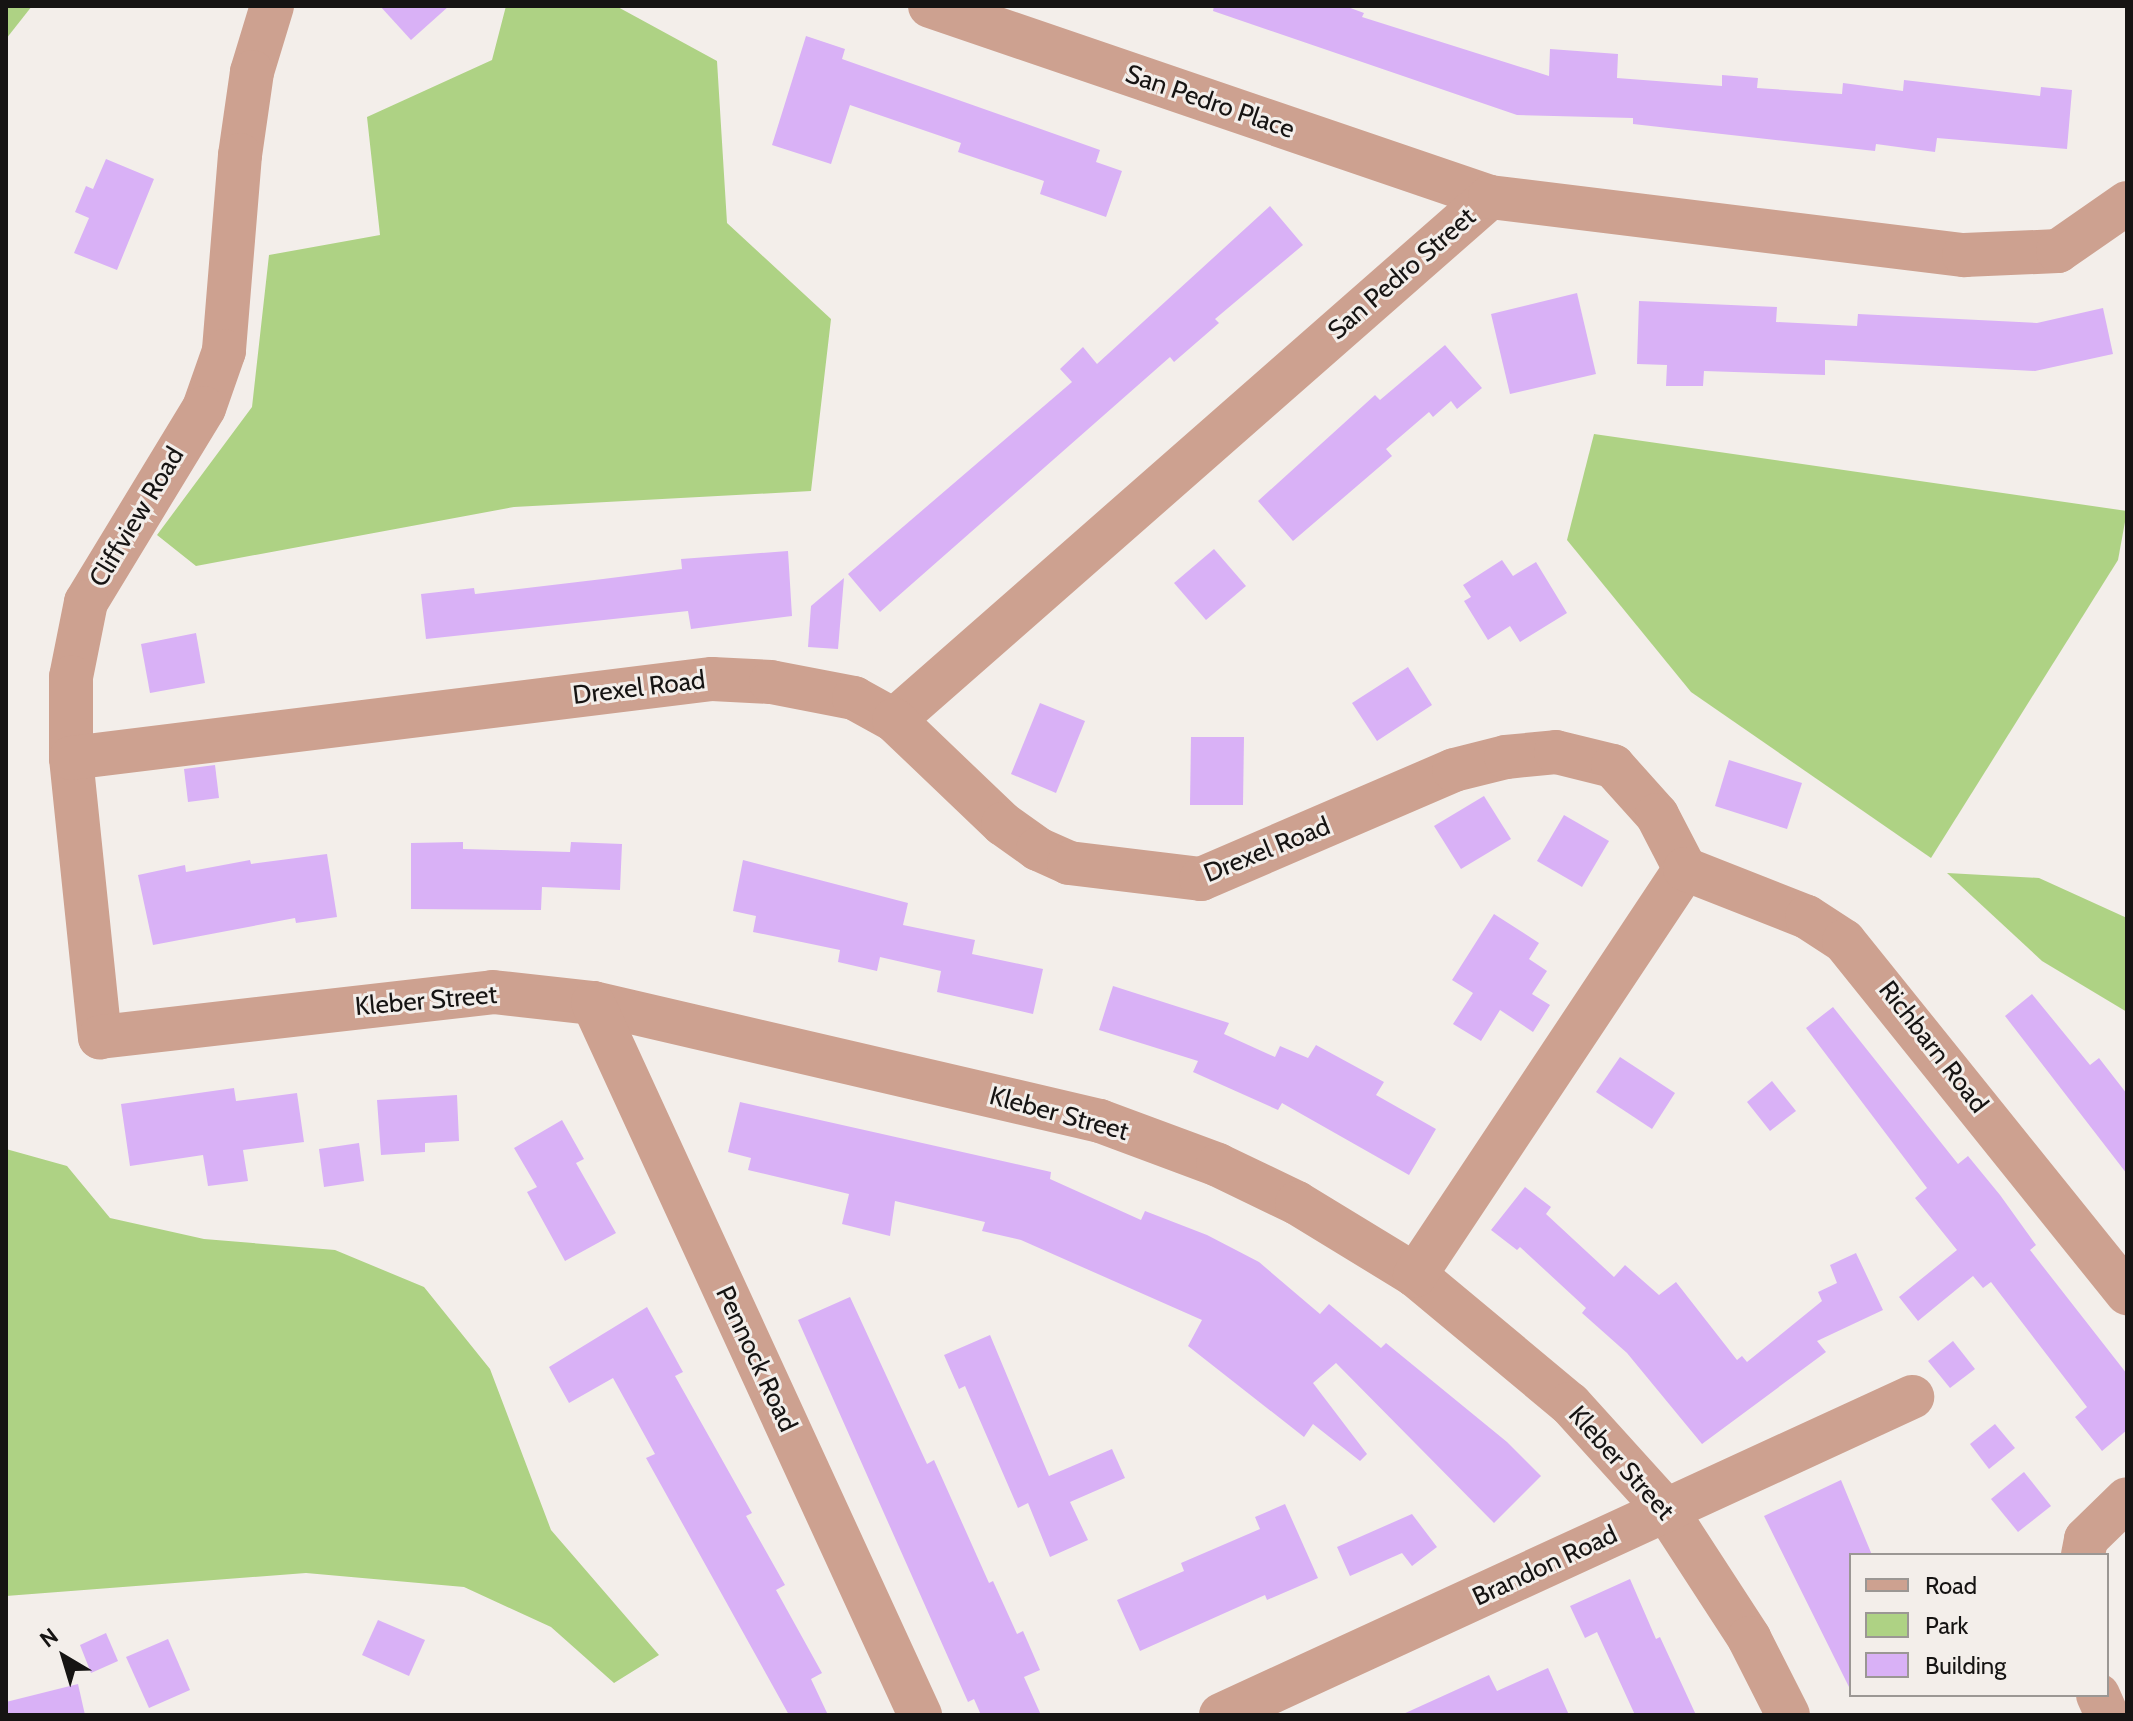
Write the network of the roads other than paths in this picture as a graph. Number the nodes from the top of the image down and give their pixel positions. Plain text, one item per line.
1 (272, 6) edge
2 (930, 6) edge
3 (1490, 197) junction
4 (2127, 203) edge
5 (894, 720) junction
6 (71, 758) junction
7 (1685, 869) junction
8 (593, 1003) junction
9 (100, 1037) joint
10 (1415, 1275) junction
11 (2127, 1293) edge
12 (1912, 1397) dead end
13 (2127, 1499) edge
14 (1666, 1510) junction
15 (2083, 1553) edge
16 (920, 1715) edge
17 (1221, 1715) edge
18 (1788, 1715) edge

1 - 6 street, Cliffview Road
2 - 3 street, San Pedro Place
3 - 4 street, San Pedro Street
3 - 5 street, San Pedro Street
5 - 6 street, Drexel Road
5 - 7 street, Drexel Road
6 - 9 street, Cliffview Road
7 - 10 street
7 - 11 street, Richbarn Road
8 - 9 street, Kleber Street
8 - 10 street, Kleber Street
8 - 16 street, Pennock Road
10 - 14 street, Kleber Street
12 - 14 street, Brandon Road
13 - 15 street
14 - 17 street, Brandon Road
14 - 18 street, Kleber Street

